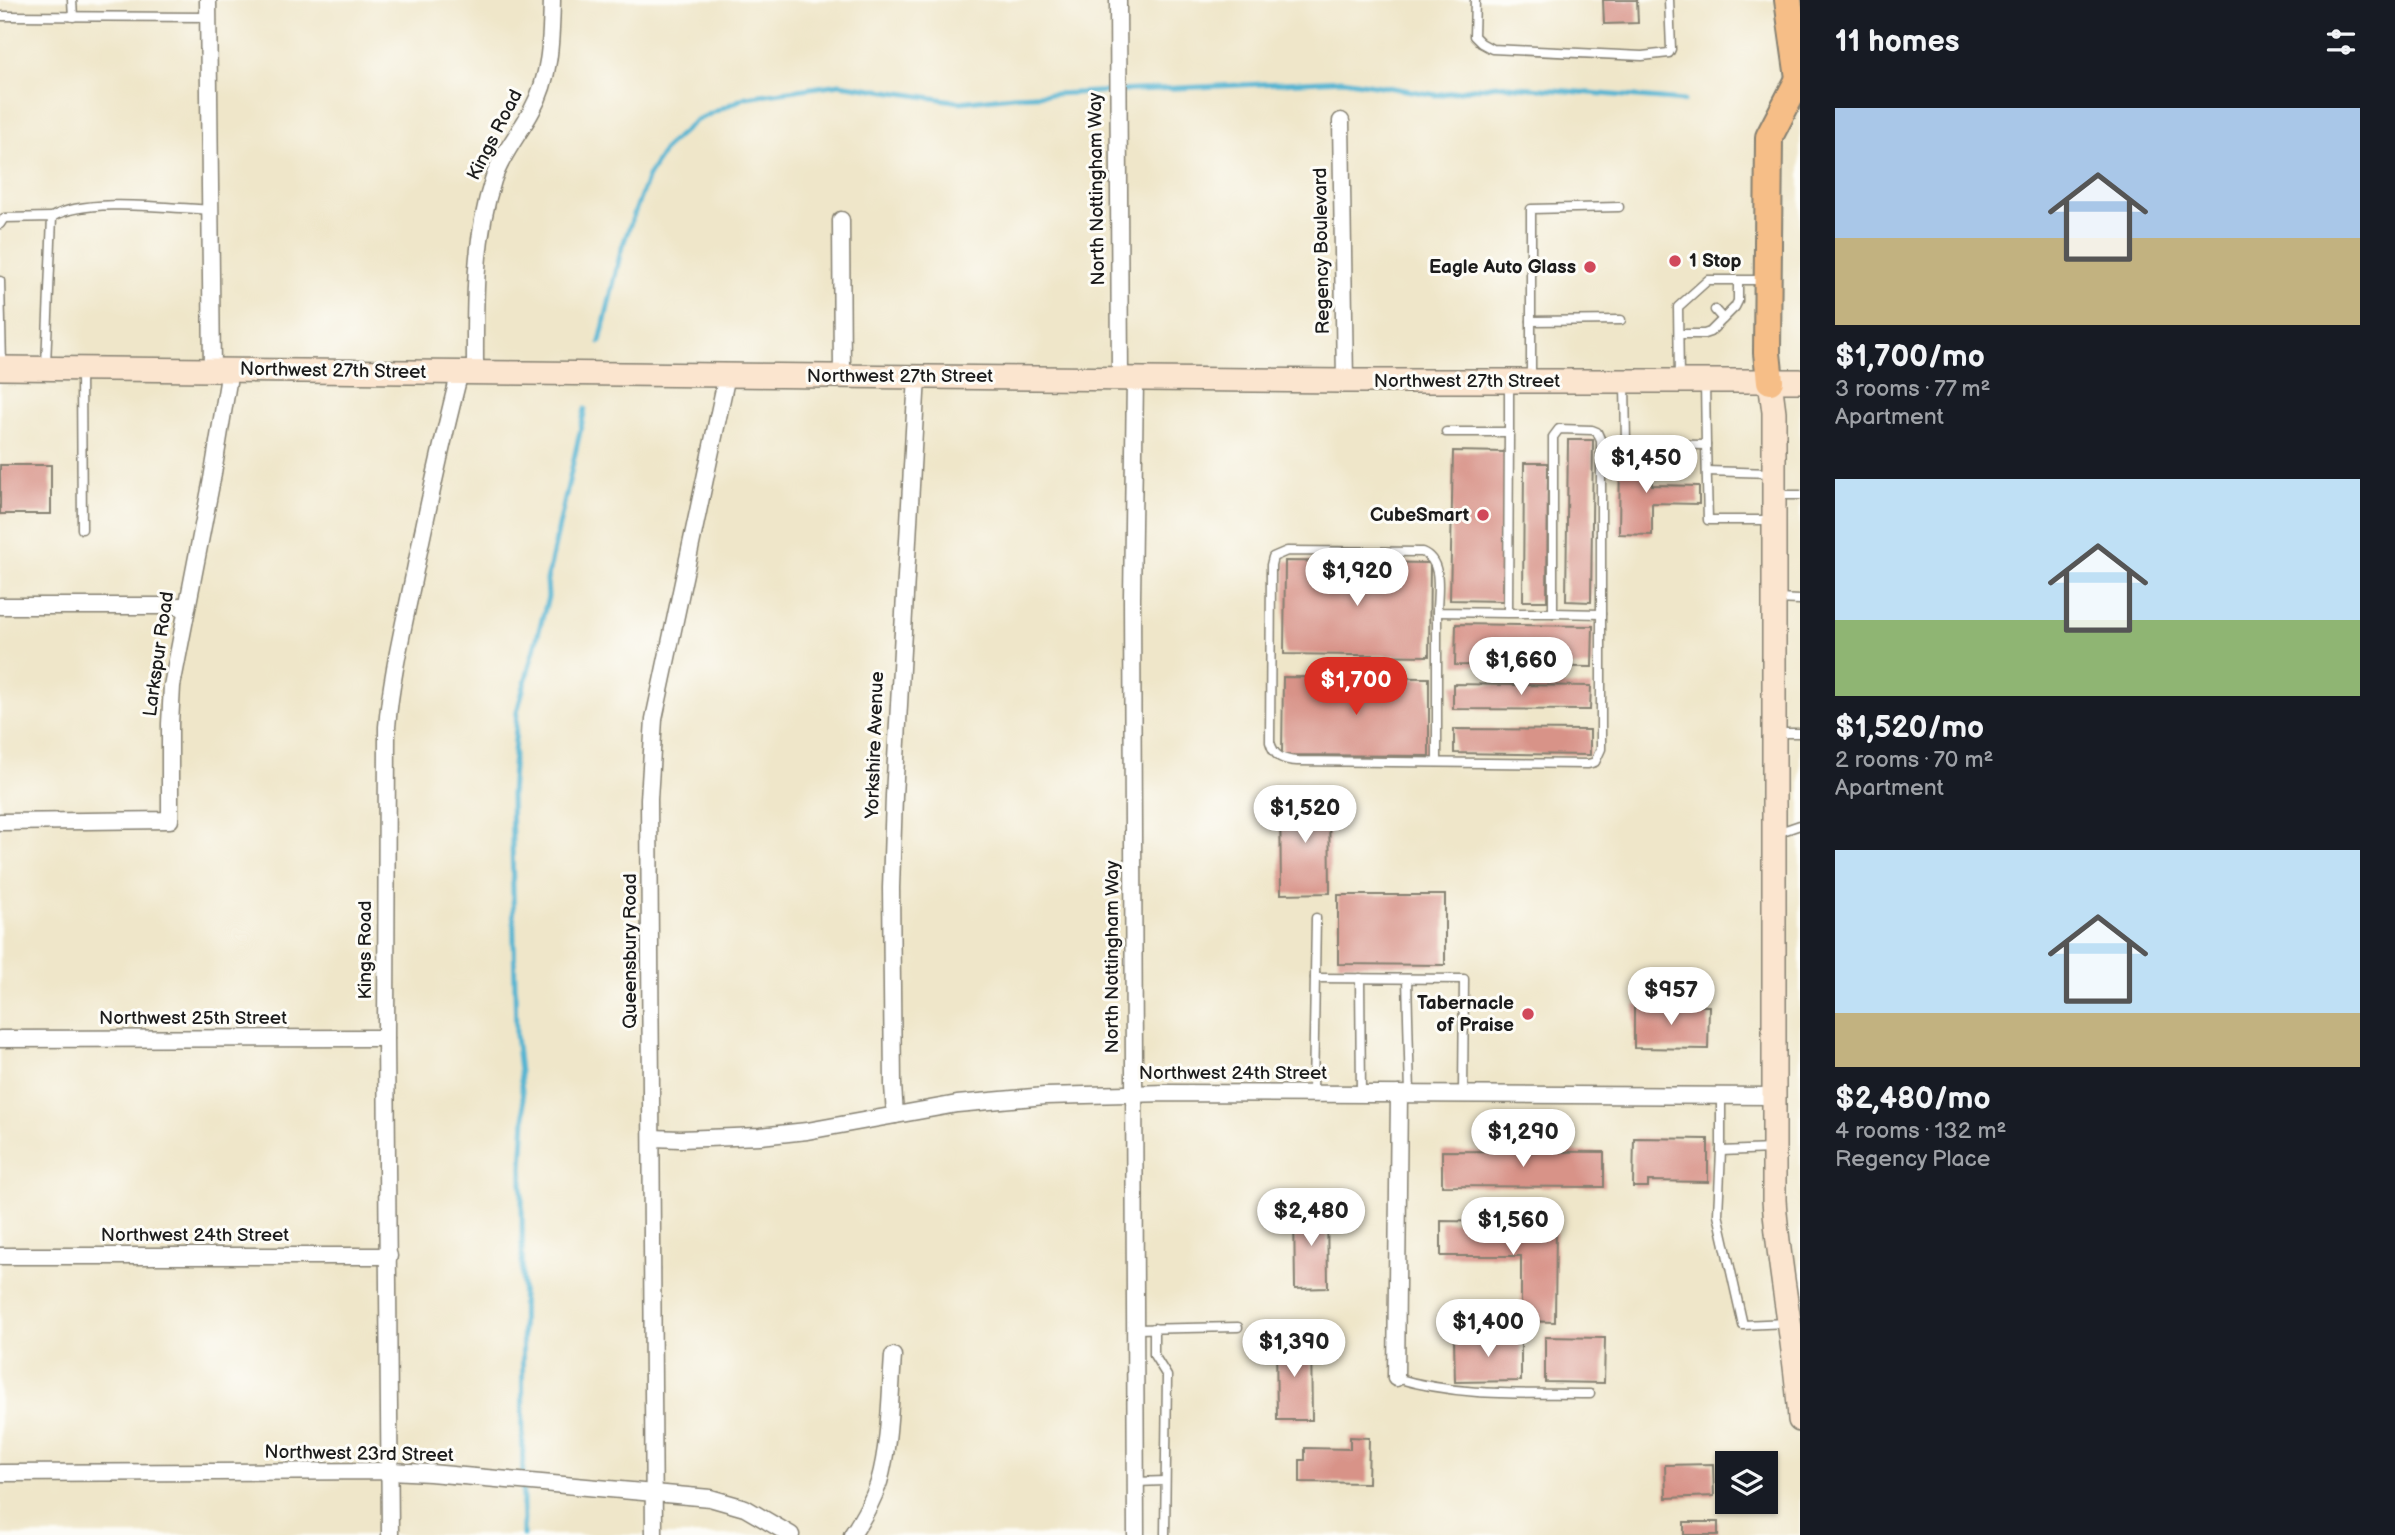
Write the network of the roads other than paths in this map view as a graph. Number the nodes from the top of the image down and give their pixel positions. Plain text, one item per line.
1 (72, 0) edge
2 (208, 0) edge
3 (552, 0) edge
4 (1118, 0) edge
5 (1475, 0) edge
6 (1669, 0) edge
7 (1787, 0) edge
8 (0, 16) edge
9 (73, 17) junction
10 (209, 18) junction
11 (1800, 82) edge
12 (1341, 121) dead end
13 (1619, 207) dead end
14 (211, 210) junction
15 (52, 217) junction
16 (842, 220) dead end
17 (0, 224) edge
18 (1768, 280) junction
19 (0, 281) edge
20 (1738, 281) junction
21 (1715, 310) dead end
22 (1723, 319) junction
23 (1621, 320) dead end
24 (1531, 321) junction
25 (1679, 334) junction
26 (1, 368) edge
27 (46, 369) junction
28 (81, 369) junction
29 (221, 370) junction
30 (467, 373) junction
31 (727, 375) junction
32 (842, 376) junction
33 (917, 376) junction
34 (1128, 379) junction
35 (1679, 379) junction
36 (1625, 380) junction
37 (1705, 380) junction
38 (1345, 381) junction
39 (1520, 381) junction
40 (1770, 381) junction
41 (1800, 381) edge
42 (1446, 432) dead end
43 (1509, 432) junction
44 (1706, 445) junction
45 (1707, 471) junction
46 (1774, 484) junction
47 (1800, 495) edge
48 (1774, 520) junction
49 (82, 529) dead end
50 (1774, 599) junction
51 (1800, 600) edge
52 (0, 606) edge
53 (186, 606) junction
54 (1437, 612) junction
55 (1508, 613) junction
56 (1553, 613) junction
57 (1601, 614) junction
58 (1800, 733) edge
59 (1774, 734) junction
60 (1437, 762) junction
61 (0, 822) edge
62 (1800, 825) edge
63 (1774, 834) junction
64 (1316, 918) dead end
65 (1315, 978) junction
66 (1360, 978) junction
67 (1407, 979) junction
68 (386, 1038) junction
69 (0, 1039) edge
70 (1133, 1094) junction
71 (1313, 1094) junction
72 (1361, 1094) junction
73 (1405, 1094) junction
74 (1463, 1094) junction
75 (1721, 1096) junction
76 (1774, 1096) junction
77 (895, 1115) junction
78 (652, 1138) junction
79 (1774, 1149) junction
80 (1721, 1151) junction
81 (0, 1256) edge
82 (389, 1256) junction
83 (1790, 1323) junction
84 (1238, 1327) dead end
85 (1154, 1328) junction
86 (1135, 1329) junction
87 (893, 1356) dead end
88 (1396, 1378) joint
89 (1590, 1394) dead end
90 (1800, 1420) edge
91 (390, 1471) junction
92 (0, 1474) edge
93 (1165, 1481) junction
94 (1136, 1482) junction
95 (654, 1492) junction
96 (390, 1535) edge
97 (654, 1535) edge
98 (791, 1535) edge
99 (852, 1535) edge
100 (1136, 1535) edge
101 (1165, 1535) edge

1 - 9 lane
2 - 10 street, Larkspur Road
3 - 30 street, Kings Road
4 - 34 street, North Nottingham Way
5 - 6 lane
7 - 11 main road
8 - 9 lane
9 - 10 lane
10 - 14 street, Larkspur Road
11 - 18 main road
12 - 38 street, Regency Boulevard
13 - 24 lane
14 - 15 lane
14 - 29 street, Larkspur Road
15 - 17 lane
15 - 27 lane
16 - 32 street
18 - 20 lane
18 - 40 main road
19 - 26 lane
20 - 22 lane
20 - 25 lane
21 - 22 lane
22 - 25 lane
23 - 24 lane
24 - 39 lane
25 - 35 lane
26 - 27 main road, Northwest 27th Street
27 - 28 main road, Northwest 27th Street
28 - 29 main road, Northwest 27th Street
28 - 49 lane
29 - 30 main road, Northwest 27th Street
29 - 53 street, Larkspur Road
30 - 31 main road, Northwest 27th Street
30 - 68 street, Kings Road
31 - 32 main road, Northwest 27th Street
31 - 78 street, Queensbury Road
32 - 33 main road, Northwest 27th Street
33 - 34 main road, Northwest 27th Street
33 - 77 street, Yorkshire Avenue
34 - 38 main road, Northwest 27th Street
34 - 70 street, North Nottingham Way
35 - 36 main road, Northwest 27th Street
35 - 37 main road, Northwest 27th Street
36 - 39 main road, Northwest 27th Street
36 - 44 lane
37 - 40 main road, Northwest 27th Street
37 - 44 lane
38 - 39 main road, Northwest 27th Street
39 - 43 lane
40 - 41 main road, Northwest 27th Street
40 - 46 main road
42 - 43 lane
43 - 55 lane
44 - 45 lane
45 - 46 lane
45 - 48 lane
46 - 47 lane
46 - 48 main road
48 - 50 main road
50 - 51 lane
50 - 59 main road
52 - 53 street
53 - 61 street, Larkspur Road
54 - 55 lane
54 - 60 lane
54 - 60 lane
55 - 56 lane
56 - 57 lane
56 - 57 lane
57 - 60 lane
58 - 59 lane
59 - 63 main road
62 - 63 lane
63 - 76 main road
64 - 65 lane
65 - 66 lane
65 - 71 lane
66 - 67 lane
66 - 72 lane
67 - 73 lane
67 - 74 lane
68 - 69 street, Northwest 25th Street
68 - 82 street, Kings Road
70 - 71 street, Northwest 24th Street
70 - 77 street, Northwest 24th Street
70 - 86 street, North Nottingham Way
71 - 72 street, Northwest 24th Street
72 - 73 street, Northwest 24th Street
73 - 74 street, Northwest 24th Street
73 - 88 street
74 - 75 street, Northwest 24th Street
75 - 76 street, Northwest 24th Street
75 - 80 lane
76 - 79 main road
77 - 78 street, Northwest 24th Street
78 - 95 street, Queensbury Road
79 - 80 lane
79 - 83 main road
80 - 83 lane
81 - 82 street, Northwest 24th Street
82 - 91 street, Kings Road
83 - 90 main road
84 - 85 lane
85 - 86 lane
85 - 93 lane
86 - 94 street, North Nottingham Way
87 - 99 street
88 - 89 lane
91 - 92 street, Northwest 23rd Street
91 - 95 street, Northwest 23rd Street
91 - 96 street, Kings Road
93 - 94 lane
93 - 101 lane
94 - 100 street, North Nottingham Way
95 - 97 street, Queensbury Road
95 - 98 street, Northwest 23rd Street

